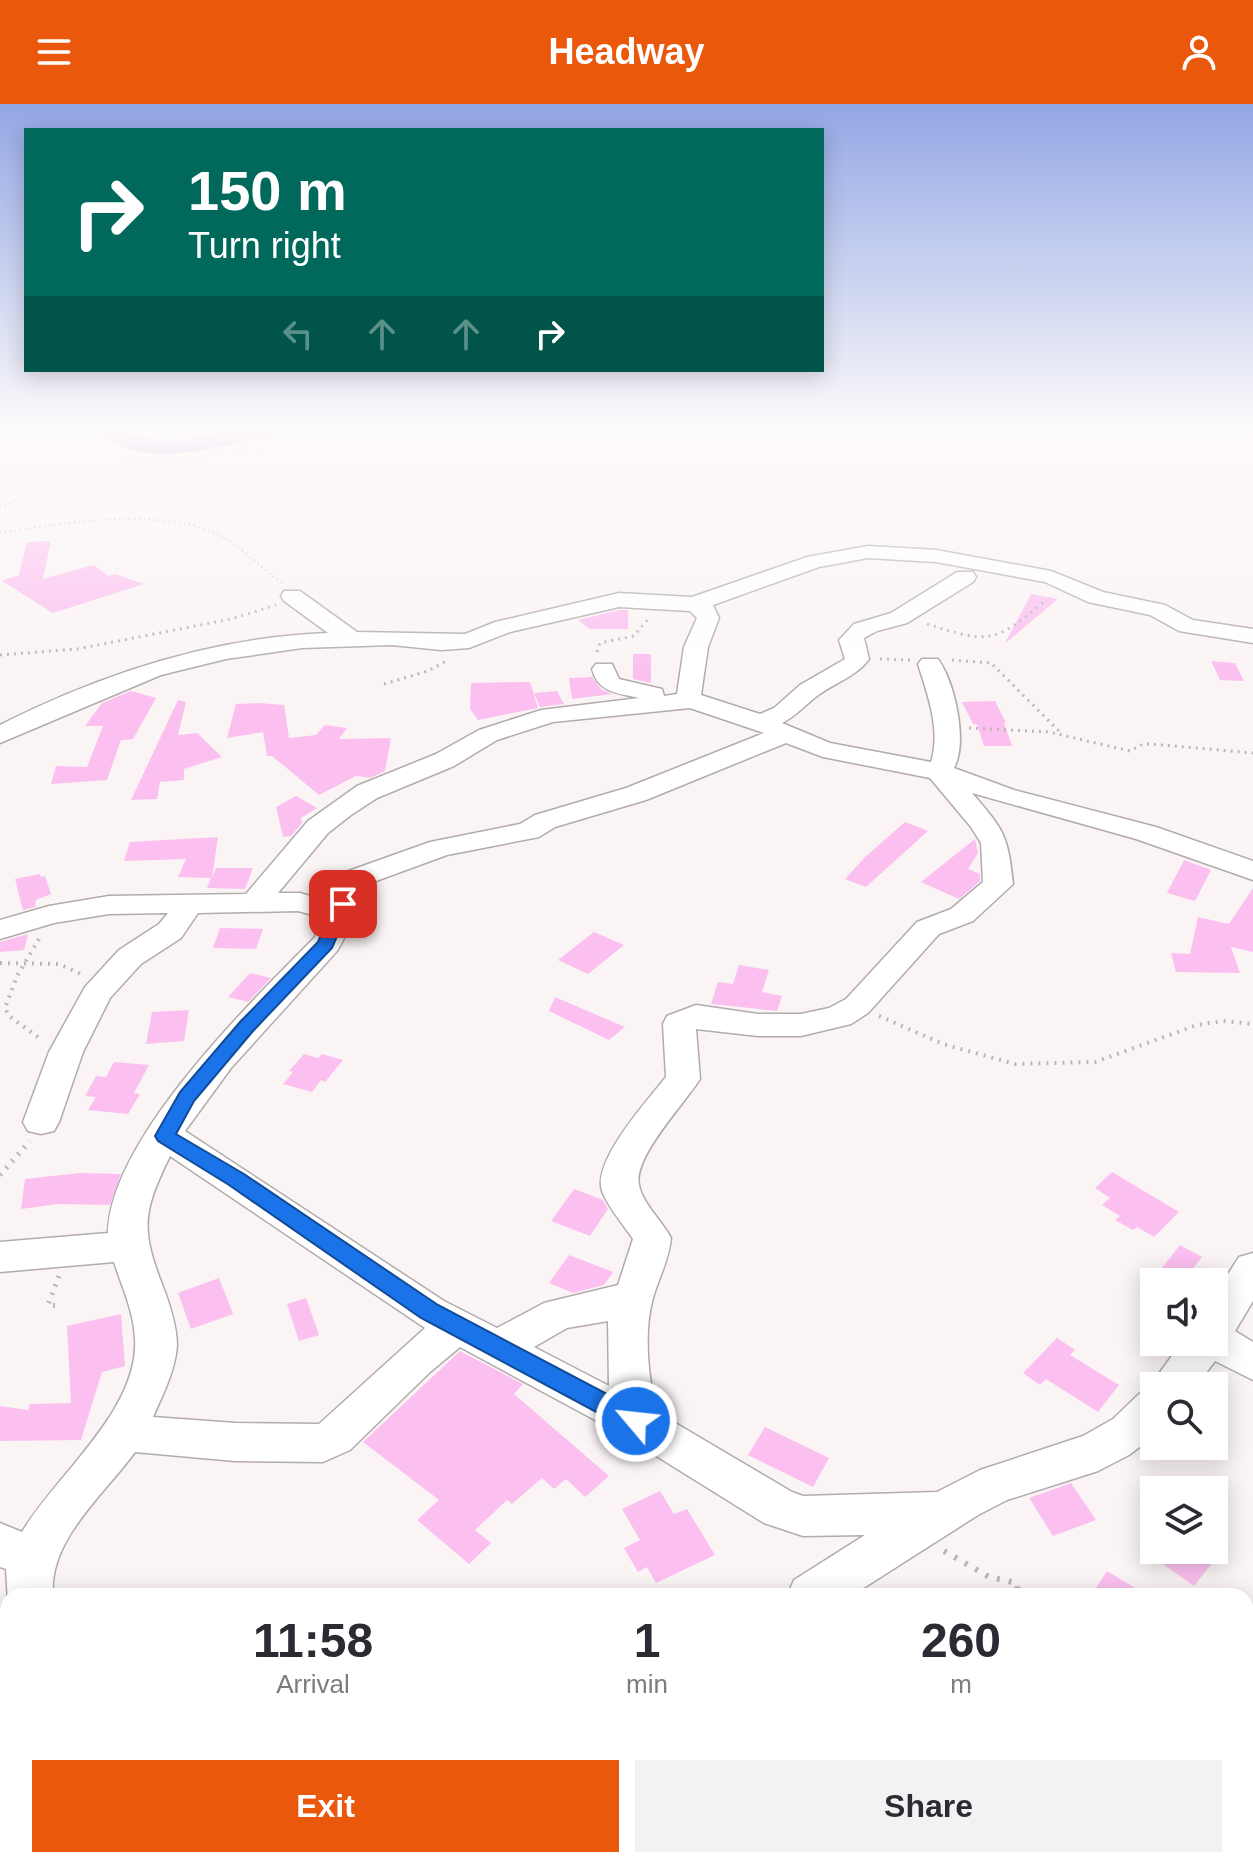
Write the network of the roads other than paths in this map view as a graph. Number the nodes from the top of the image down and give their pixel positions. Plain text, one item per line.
1 (965, 577) dead end
2 (292, 596) road end
3 (693, 604) junction
4 (1253, 636) edge
5 (351, 639) junction
6 (934, 661) road end
7 (604, 669) road end
8 (690, 700) junction
9 (772, 729) junction
10 (0, 735) edge
11 (939, 772) junction
12 (1253, 871) edge
13 (254, 903) junction
14 (188, 906) junction
15 (335, 919) junction
16 (0, 930) edge
17 (41, 1122) road end
18 (165, 1136) junction
19 (128, 1246) junction
20 (0, 1257) edge
21 (1253, 1268) edge
22 (634, 1295) junction
23 (1228, 1308) edge
24 (457, 1326) junction
25 (497, 1348) junction
26 (1228, 1348) edge
27 (1195, 1356) edge
28 (1253, 1363) edge
29 (1182, 1372) edge
30 (636, 1421) junction
31 (1140, 1422) edge
32 (125, 1433) junction
33 (931, 1518) junction
34 (20, 1566) edge
35 (823, 1588) edge

1 - 9 street
2 - 5 street
3 - 4 street
3 - 5 street
3 - 8 street
5 - 10 street
6 - 11 street
7 - 8 street
8 - 9 street
8 - 13 street
9 - 11 street
9 - 15 street
11 - 12 street
11 - 22 street
13 - 14 street
13 - 15 street
14 - 16 street
14 - 17 street
15 - 18 street
18 - 19 street
18 - 24 street
19 - 20 street
19 - 32 street
21 - 23 street
22 - 25 street
22 - 30 street
24 - 25 street
24 - 32 street
25 - 30 street
26 - 28 street
27 - 29 street
30 - 33 street
31 - 33 street
32 - 34 street
33 - 35 street

